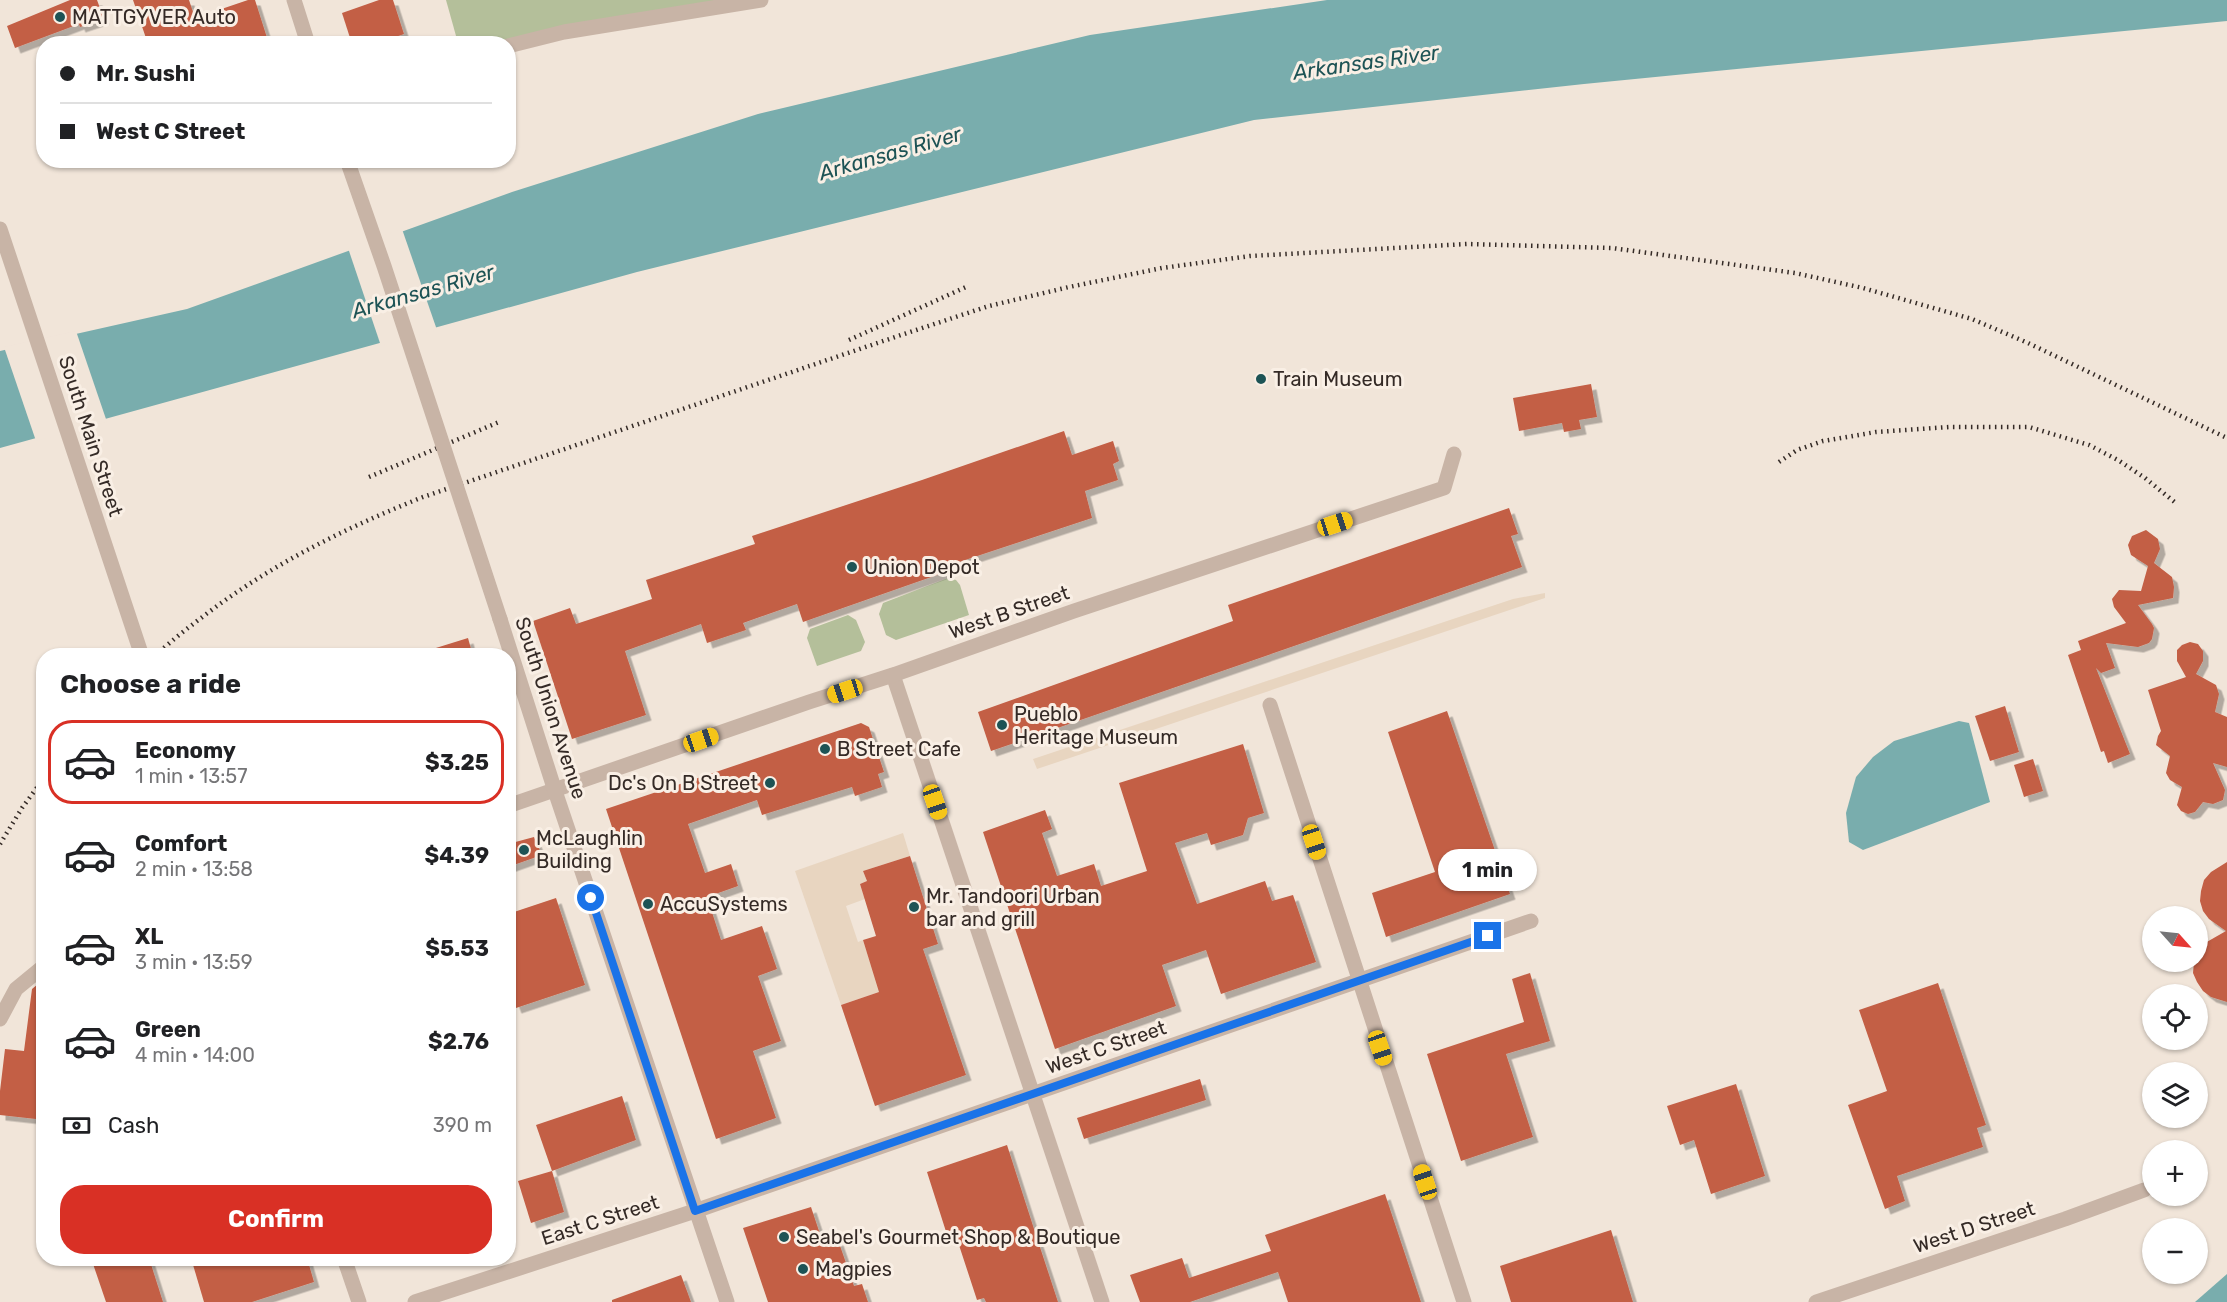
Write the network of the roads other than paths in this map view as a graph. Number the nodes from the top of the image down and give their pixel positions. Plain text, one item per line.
1 (294, 0) edge
2 (761, 0) edge
3 (305, 36) edge
4 (516, 44) edge
5 (350, 168) edge
6 (0, 229) edge
7 (1454, 454) dead end
8 (139, 648) edge
9 (509, 648) edge
10 (516, 668) edge
11 (893, 675) junction
12 (1270, 705) dead end
13 (555, 791) junction
14 (516, 803) edge
15 (1531, 921) dead end
16 (36, 973) edge
17 (1358, 981) junction
18 (0, 1019) edge
19 (1033, 1095) junction
20 (2142, 1191) edge
21 (695, 1211) junction
22 (347, 1266) edge
23 (359, 1302) edge
24 (415, 1302) edge
25 (727, 1302) edge
26 (1102, 1302) edge
27 (1464, 1302) edge
28 (1816, 1302) edge

1 - 3 street
2 - 4 street
5 - 9 street, South Union Avenue, bridge
6 - 8 street, South Main Street
7 - 11 street, West B Street
10 - 13 street, South Union Avenue, bridge
11 - 13 street, West B Street
11 - 19 street
12 - 17 street
13 - 14 street, West B Street
13 - 21 street, South Union Avenue
15 - 17 street, West C Street
16 - 18 street
17 - 19 street, West C Street
17 - 27 street
19 - 21 street, West C Street
19 - 26 street
20 - 28 street, West D Street
21 - 24 street, East C Street
21 - 25 street, South Union Avenue
22 - 23 street

